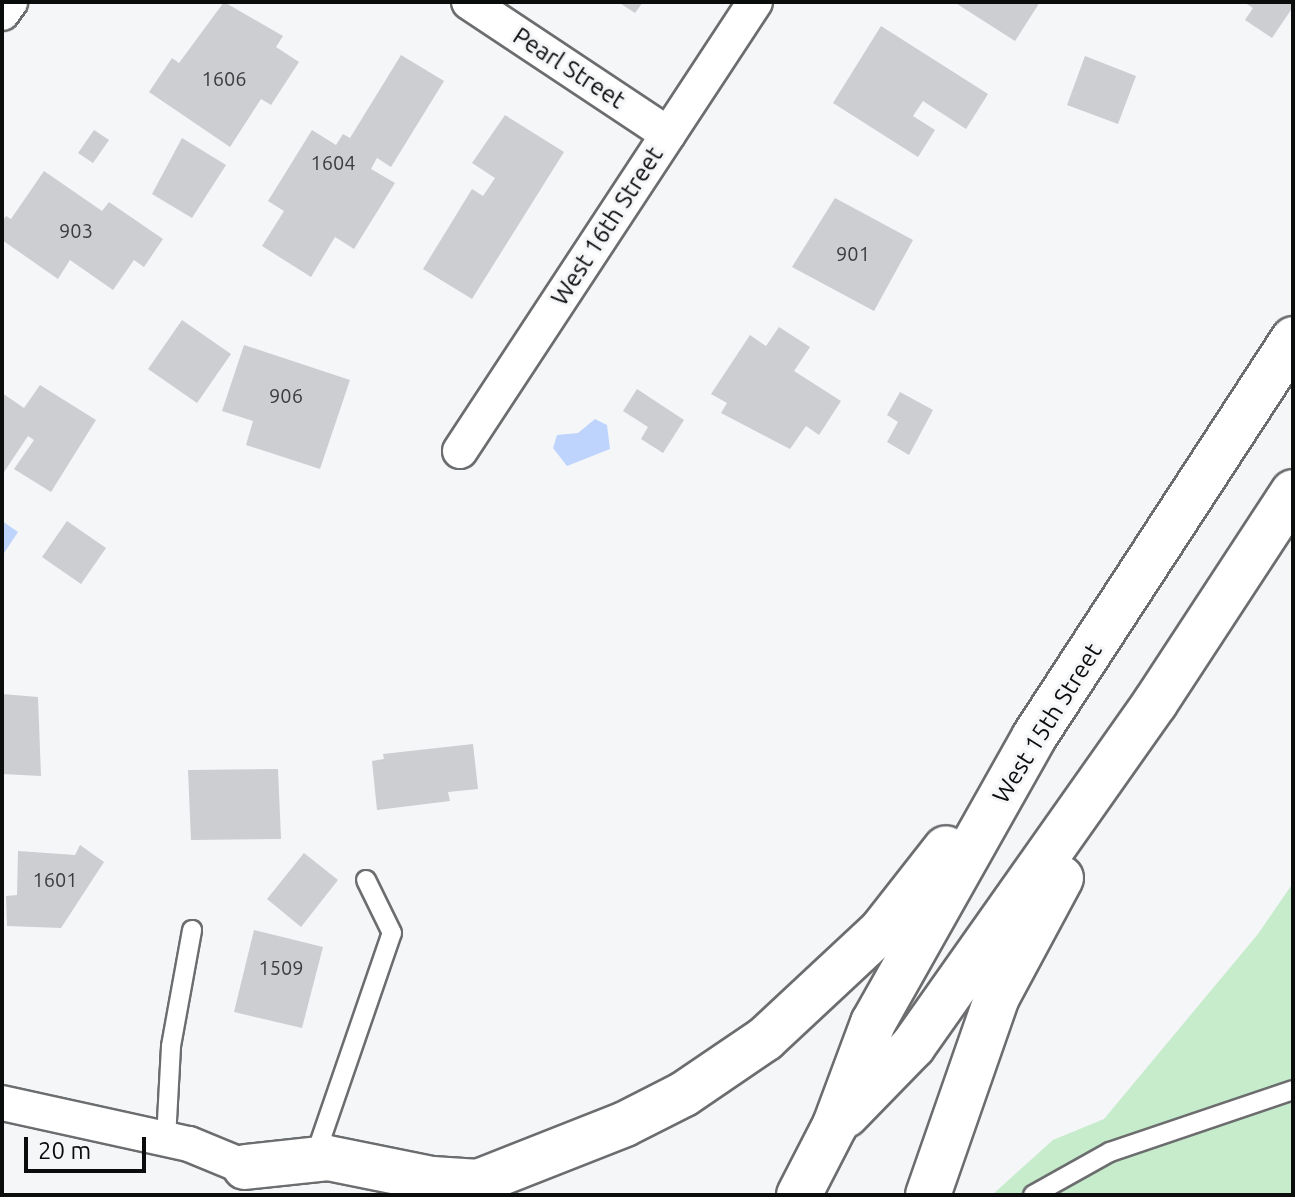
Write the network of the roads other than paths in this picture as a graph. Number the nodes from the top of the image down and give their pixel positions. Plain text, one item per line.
1 (10, 2) edge
2 (469, 2) edge
3 (755, 2) edge
4 (2, 13) edge
5 (668, 134) junction
6 (1293, 339) edge
7 (460, 451) dead end
8 (1293, 492) edge
9 (1155, 703) junction
10 (1034, 737) junction
11 (366, 880) dead end
12 (192, 930) dead end
13 (1293, 1090) edge
14 (2, 1103) edge
15 (835, 1125) junction
16 (166, 1139) junction
17 (314, 1159) junction
18 (245, 1167) joint
19 (460, 1190) edge
20 (799, 1195) edge
21 (928, 1195) edge
22 (1033, 1195) edge

1 - 4 street
2 - 5 street, Pearl Street
3 - 5 street, West 16th Street
5 - 7 street, West 16th Street
6 - 10 main road, West 15th Street
8 - 9 main road, West 15th Street
9 - 15 main road, West 15th Street
9 - 21 main road
10 - 15 main road, West 15th Street
10 - 19 main road
11 - 17 lane
12 - 16 lane
13 - 22 lane
14 - 16 street
15 - 20 main road, West 15th Street
16 - 18 street
17 - 18 main road
17 - 19 main road

